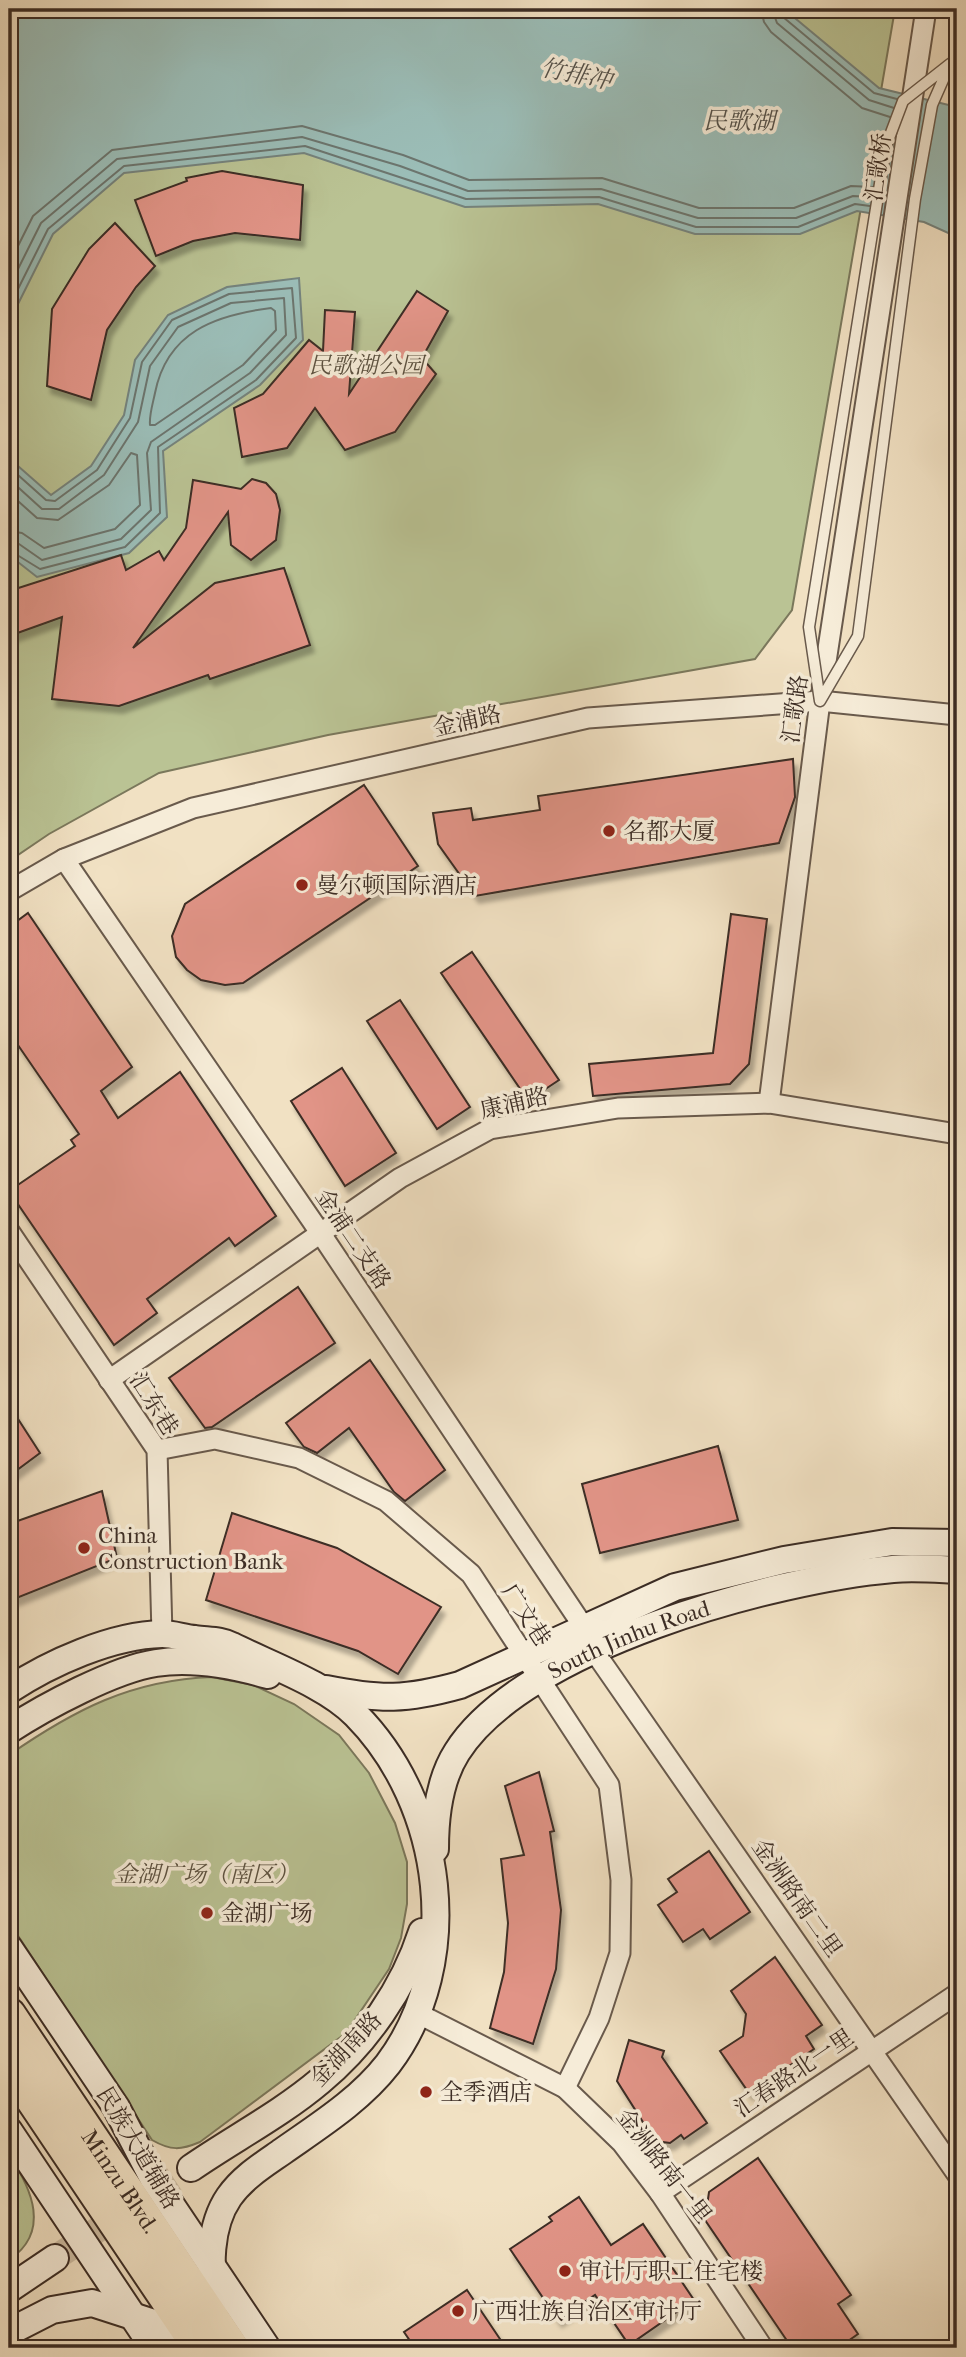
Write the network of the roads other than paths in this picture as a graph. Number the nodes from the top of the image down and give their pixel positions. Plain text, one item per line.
1 (926, 14) edge
2 (880, 323) joint
3 (820, 701) junction
4 (957, 715) edge
5 (64, 859) junction
6 (9, 891) edge
7 (769, 1103) junction
8 (957, 1134) edge
9 (9, 1231) edge
10 (321, 1234) junction
11 (109, 1380) junction
12 (157, 1450) junction
13 (957, 1543) edge
14 (957, 1570) edge
15 (583, 1626) junction
16 (162, 1634) junction
17 (594, 1651) junction
18 (525, 1656) junction
19 (538, 1679) junction
20 (314, 1687) junction
21 (9, 1690) edge
22 (9, 1730) edge
23 (434, 1878) junction
24 (9, 1948) edge
25 (957, 1994) edge
26 (417, 2013) junction
27 (9, 2015) edge
28 (873, 2049) junction
29 (9, 2064) edge
30 (565, 2088) junction
31 (9, 2131) edge
32 (191, 2168) tunnel mouth
33 (957, 2174) edge
34 (660, 2193) junction
35 (55, 2258) tunnel mouth
36 (212, 2265) junction
37 (9, 2289) edge
38 (134, 2316) junction
39 (9, 2332) edge
40 (201, 2335) edge
41 (155, 2348) edge
42 (232, 2348) edge
43 (267, 2348) edge
44 (763, 2348) edge

1 - 2 street, 汇歌桥
2 - 3 street, 汇歌路
3 - 3 lane, bridge
3 - 4 street, 金浦路
3 - 5 street, 金浦路
3 - 7 street, 汇歌路
5 - 6 street, 金浦路
5 - 10 street, 金浦二支路
7 - 8 street, 康浦路
7 - 10 street, 康浦路
9 - 11 street, 汇东巷
10 - 11 street, 康浦路
10 - 15 street, 金浦二支路
11 - 12 street, 汇东巷
12 - 16 street, 汇东巷
12 - 18 street, 广文巷
13 - 15 main road, South Jinhu Road
14 - 17 main road, South Jinhu Road
15 - 17 street, 金浦二支路
15 - 18 main road, South Jinhu Road
16 - 20 main road
16 - 21 main road
17 - 19 main road, South Jinhu Road
17 - 28 street, 金洲路南二里
18 - 19 street, 广文巷
18 - 20 main road, South Jinhu Road
19 - 23 main road, South Jinhu Road
19 - 30 street, 广文巷
20 - 22 main road
20 - 23 main road
23 - 26 main road
23 - 32 main road, 金湖南路
24 - 36 main road, 民族大道辅路
25 - 28 street, 汇春路北一里
26 - 30 street, 金洲路南一里
26 - 36 main road
27 - 40 highway, Minzu Blvd.
28 - 33 street, 金洲路南二里
28 - 34 street, 汇春路北一里
29 - 40 highway, Minzu Blvd.
30 - 34 street, 金洲路南一里
31 - 38 main road
34 - 44 street, 金洲路南一里
35 - 37 main road
36 - 40 main road
36 - 43 main road, 民族大道辅路
38 - 39 main road
38 - 40 main road
38 - 41 main road
40 - 42 highway, Minzu Blvd.

